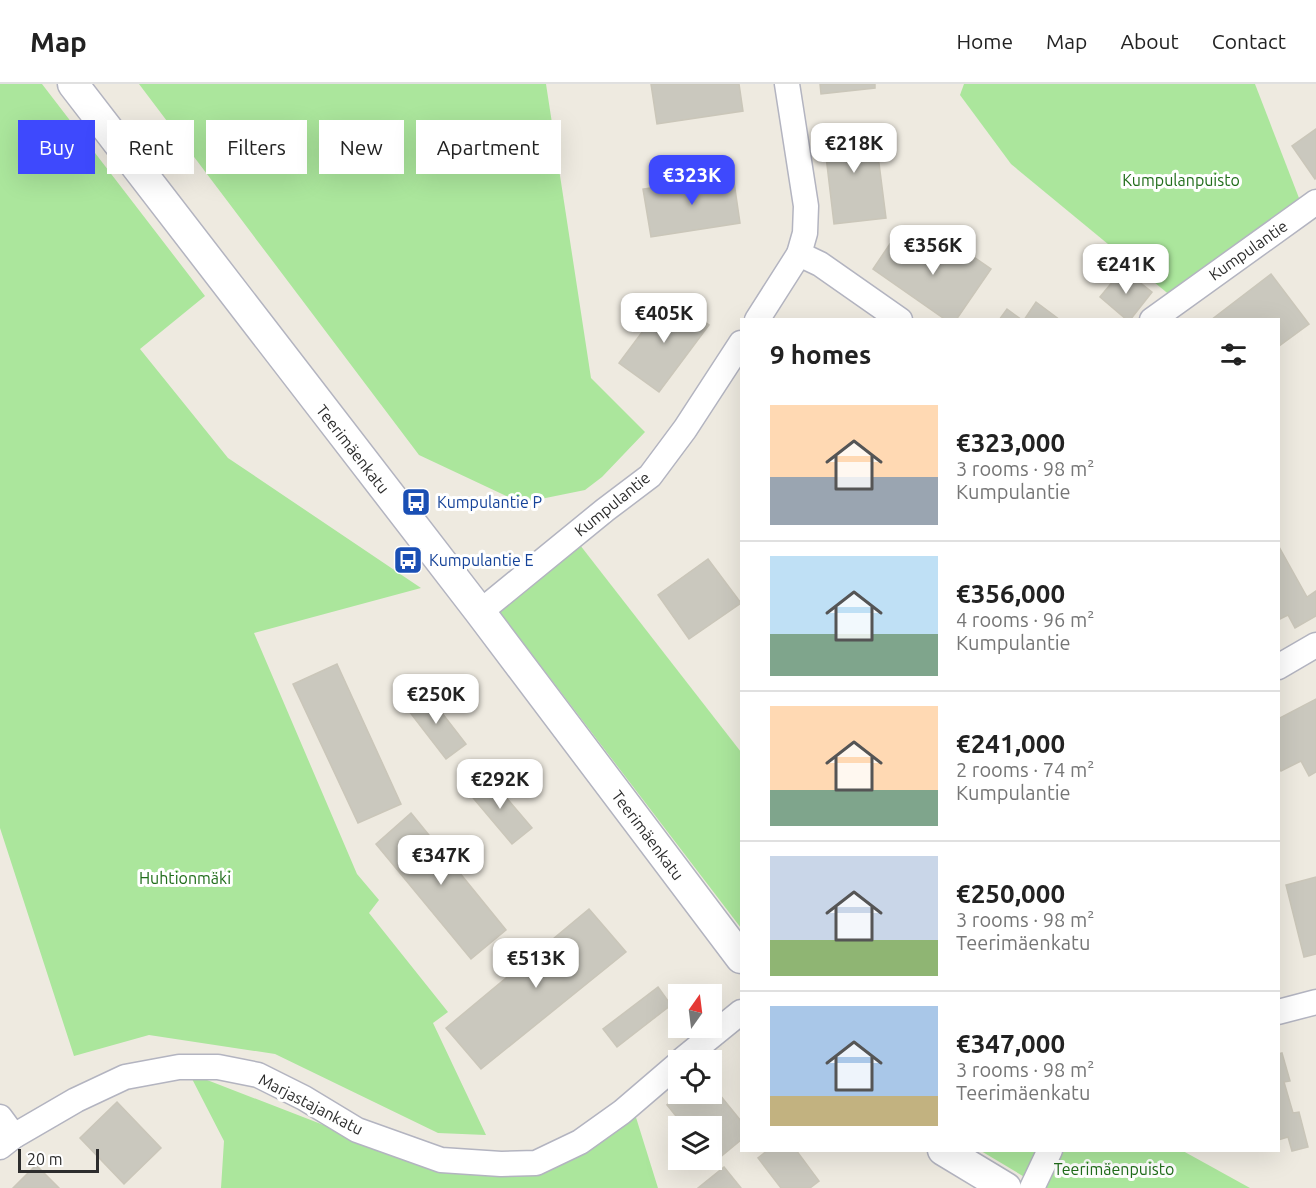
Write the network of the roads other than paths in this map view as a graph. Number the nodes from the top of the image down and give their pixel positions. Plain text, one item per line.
1 (74, 84) edge
2 (787, 84) edge
3 (1316, 202) edge
4 (800, 254) junction
5 (758, 318) edge
6 (897, 318) edge
7 (1155, 318) edge
8 (740, 346) edge
9 (480, 612) junction
10 (1316, 645) edge
11 (1280, 666) edge
12 (740, 957) edge
13 (1316, 1002) edge
14 (1280, 1011) edge
15 (740, 1013) edge
16 (694, 1050) edge
17 (668, 1073) edge
18 (5, 1134) edge
19 (946, 1152) edge
20 (1049, 1152) edge
21 (1006, 1188) edge
22 (1032, 1188) edge

1 - 9 street, Teerimäenkatu
2 - 4 street
3 - 7 street, Kumpulantie
4 - 5 street
4 - 6 street
8 - 9 street, Kumpulantie
9 - 12 street, Teerimäenkatu
10 - 11 street
13 - 14 street
15 - 16 street
17 - 18 street, Marjastajankatu
19 - 21 street
20 - 22 street

